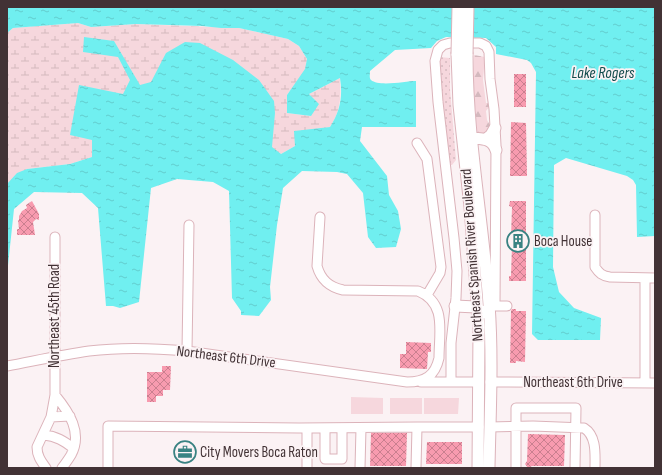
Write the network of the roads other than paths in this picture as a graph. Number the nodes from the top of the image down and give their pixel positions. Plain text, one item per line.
1 (458, 7) edge
2 (468, 7) edge
3 (462, 54) junction
4 (495, 128) junction
5 (472, 138) junction
6 (486, 139) junction
7 (417, 143) dead end
8 (496, 150) junction
9 (595, 215) dead end
10 (320, 217) dead end
11 (189, 226) dead end
12 (55, 237) dead end
13 (650, 278) edge
14 (427, 295) junction
15 (455, 306) junction
16 (507, 306) dead end
17 (487, 307) junction
18 (490, 348) junction
19 (187, 351) junction
20 (54, 357) junction
21 (7, 366) edge
22 (451, 381) junction
23 (420, 382) junction
24 (485, 382) junction
25 (645, 383) junction
26 (655, 383) edge
27 (55, 395) junction
28 (70, 416) junction
29 (51, 417) junction
30 (516, 426) junction
31 (417, 427) junction
32 (484, 427) junction
33 (576, 427) junction
34 (307, 428) junction
35 (325, 428) junction
36 (342, 428) junction
37 (361, 428) junction
38 (44, 435) junction
39 (73, 448) junction
40 (46, 468) edge
41 (62, 468) edge
42 (108, 468) edge
43 (307, 468) edge
44 (360, 468) edge
45 (416, 468) edge
46 (478, 468) edge
47 (489, 468) edge
48 (516, 468) edge
49 (575, 468) edge
50 (595, 468) edge

1 - 3 main road, Northeast Spanish River Boulevard, bridge
2 - 3 main road, Northeast Spanish River Boulevard, bridge
3 - 5 main road, Northeast Spanish River Boulevard
3 - 17 main road, Northeast Spanish River Boulevard
4 - 6 main road
4 - 8 street, Northeast Spanish River Boulevard
4 - 15 street, Northeast Spanish River Boulevard
5 - 6 main road
5 - 17 main road, Northeast Spanish River Boulevard
6 - 8 main road
7 - 14 street
8 - 17 street, Northeast Spanish River Boulevard
9 - 13 street
10 - 14 street
11 - 19 street
12 - 20 street, Northeast 45th Road
13 - 25 street
14 - 23 street
15 - 17 main road
15 - 22 street, Northeast Spanish River Boulevard
16 - 17 street
17 - 18 main road
17 - 18 main road
17 - 24 main road, Northeast Spanish River Boulevard
18 - 24 main road, Northeast Spanish River Boulevard
19 - 20 street, Northeast 6th Drive
19 - 23 street, Northeast 6th Drive
20 - 21 street, Northeast 6th Drive
20 - 27 street, Northeast 45th Road
22 - 23 street, Northeast 6th Drive
22 - 24 street, Northeast 6th Drive
24 - 25 street, Northeast 6th Drive
24 - 32 main road, Northeast Spanish River Boulevard
25 - 26 street, Northeast 6th Drive
27 - 28 street
27 - 29 street, Northeast 45th Road
28 - 29 street
28 - 39 street
29 - 38 street, Northeast 45th Road
30 - 32 street
30 - 33 street
30 - 33 street
30 - 48 street
31 - 32 street
31 - 37 street
31 - 45 street
32 - 46 main road, Northeast Spanish River Boulevard
32 - 47 main road, Northeast Spanish River Boulevard
33 - 49 street
33 - 50 street
34 - 35 street
34 - 42 street
34 - 43 street
35 - 36 street
35 - 36 street
36 - 37 street
37 - 44 street
38 - 39 street
38 - 40 street, Northeast 45th Road
39 - 41 street

